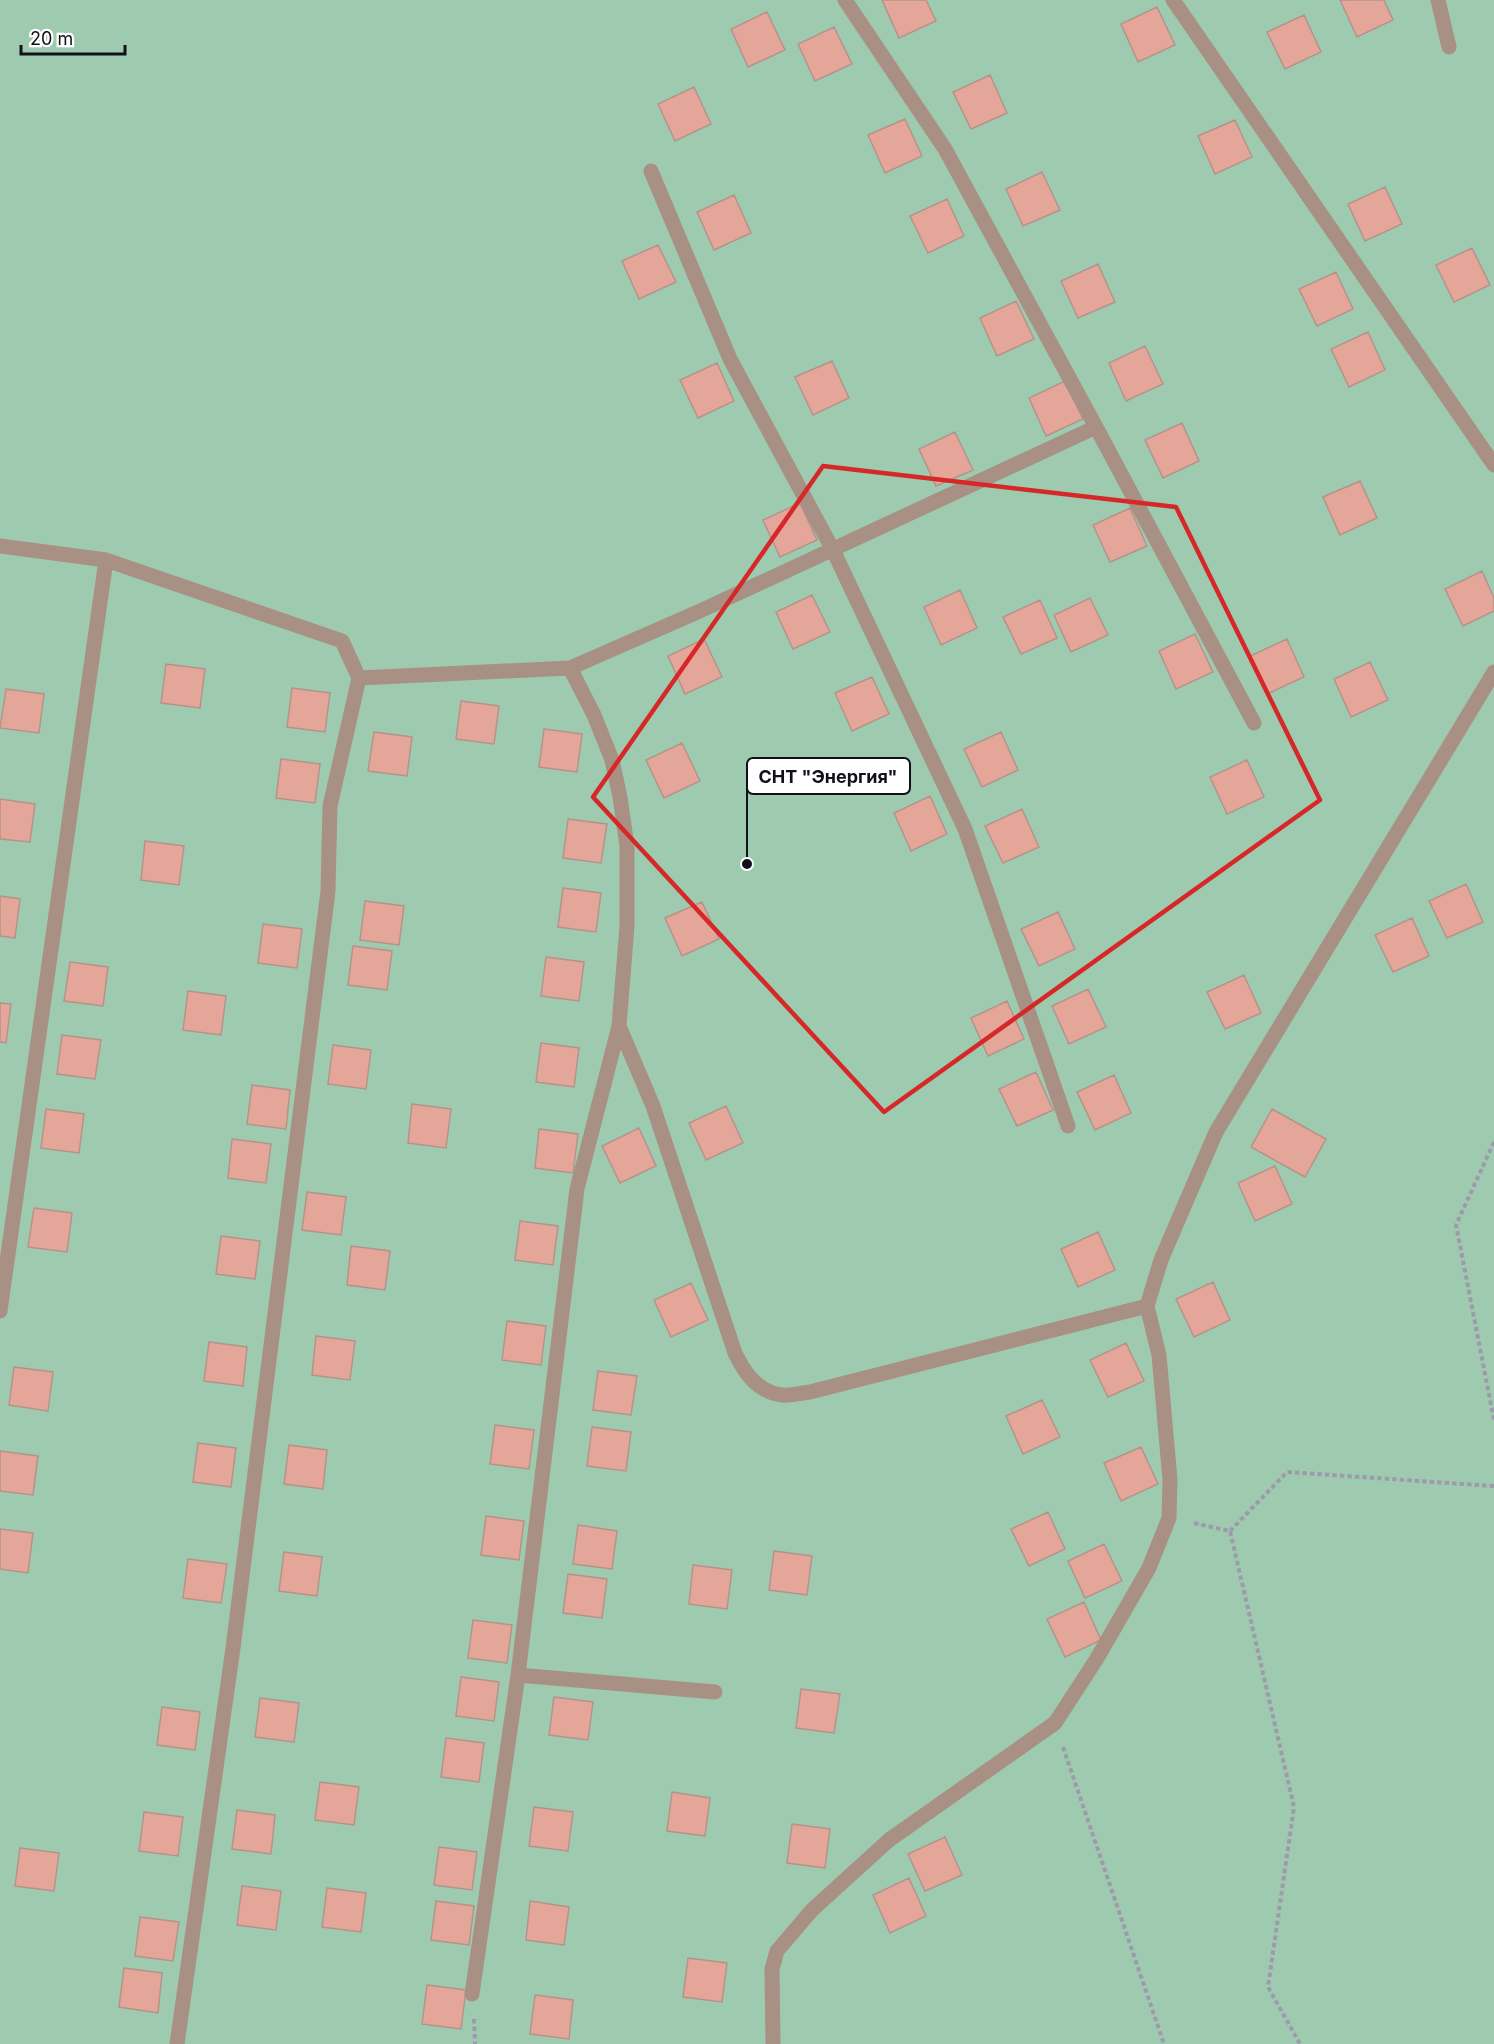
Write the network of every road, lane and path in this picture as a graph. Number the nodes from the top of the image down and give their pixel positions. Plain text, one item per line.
1 (845, 0) edge
2 (1173, 0) edge
3 (1438, 0) edge
4 (1449, 47) dead end
5 (651, 171) dead end
6 (1096, 427) junction
7 (1494, 465) edge
8 (0, 546) edge
9 (833, 550) junction
10 (106, 561) junction
11 (570, 668) junction
12 (1494, 672) edge
13 (359, 678) junction
14 (1254, 723) dead end
15 (619, 1026) junction
16 (1068, 1126) dead end
17 (1494, 1143) edge
18 (1147, 1306) junction
19 (0, 1311) edge
20 (1494, 1420) edge
21 (1494, 1486) edge
22 (1169, 1518) junction
23 (1230, 1531) junction
24 (518, 1675) junction
25 (715, 1692) dead end
26 (1055, 1723) junction
27 (472, 1994) dead end
28 (177, 2044) edge
29 (773, 2044) edge
30 (1164, 2044) edge
31 (1300, 2044) edge

1 - 6 street
2 - 7 street
3 - 4 street
5 - 9 street
6 - 9 street
6 - 14 street
8 - 10 street
9 - 11 street
9 - 16 street
10 - 13 street
10 - 19 street
11 - 13 street
11 - 15 street
12 - 18 street
13 - 28 street
15 - 18 street
15 - 24 street
17 - 20 path
18 - 22 street
21 - 23 path
22 - 23 path
22 - 26 street
23 - 31 path
24 - 25 street
24 - 27 street
26 - 29 street
26 - 30 path

